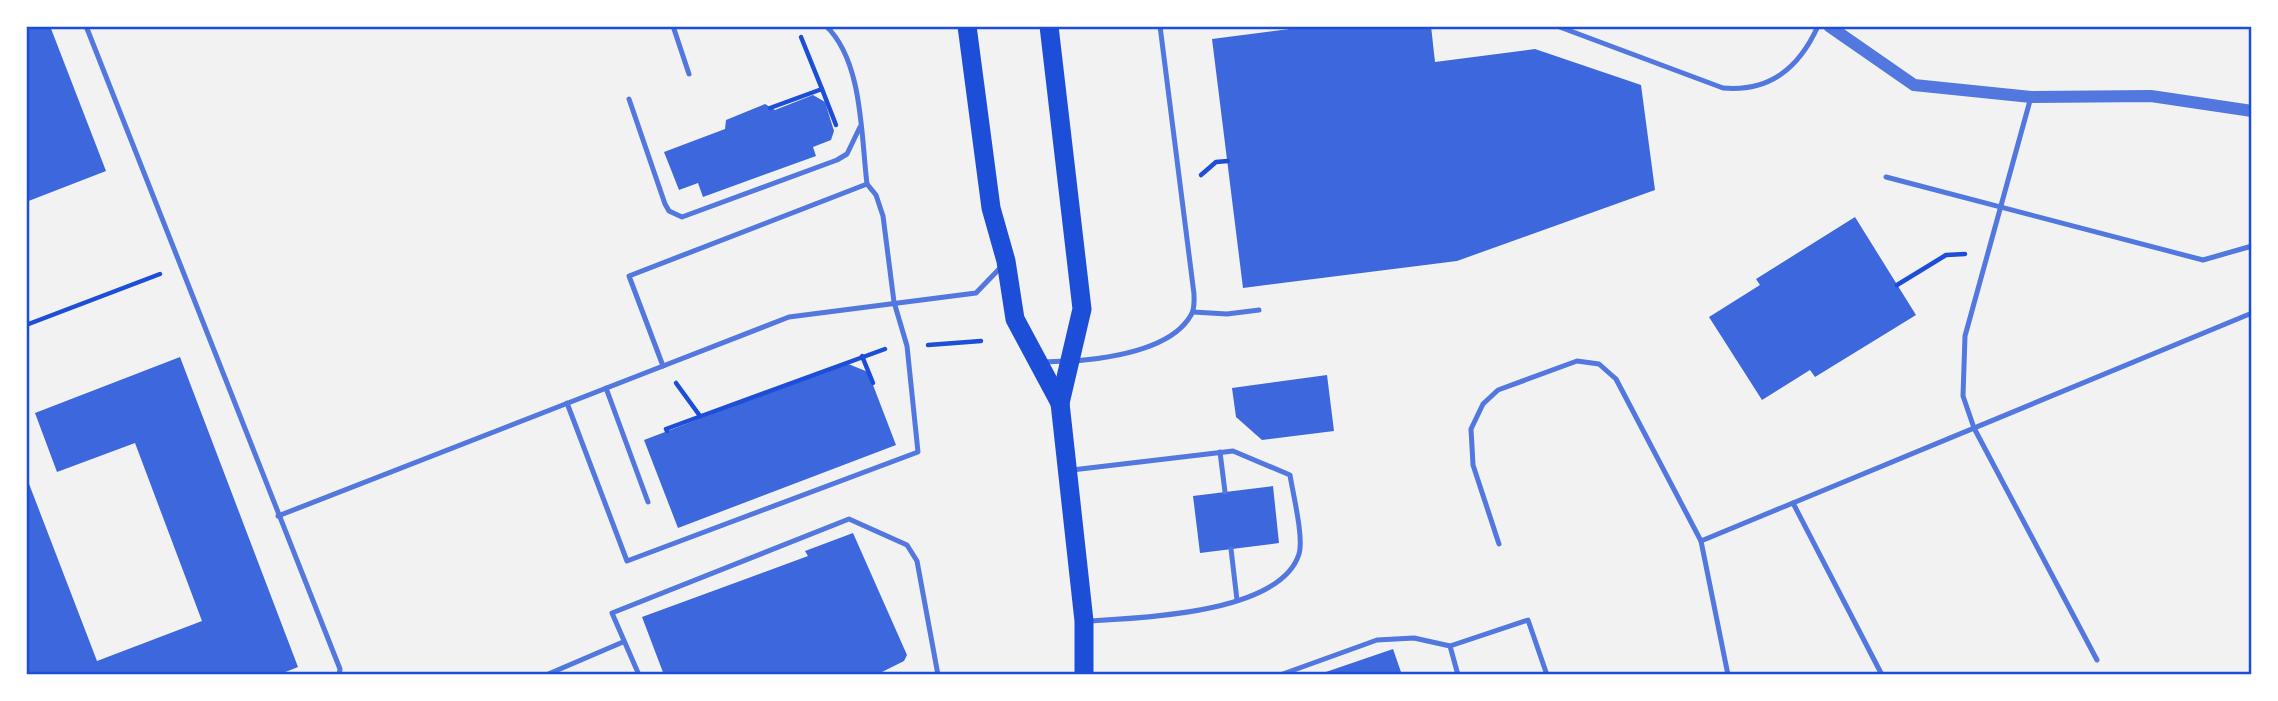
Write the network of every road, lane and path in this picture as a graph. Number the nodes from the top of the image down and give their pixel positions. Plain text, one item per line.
1 (86, 26) edge
2 (673, 26) edge
3 (826, 26) edge
4 (967, 26) edge
5 (1049, 26) edge
6 (1160, 26) edge
7 (1557, 26) edge
8 (1818, 26) edge
9 (1829, 26) edge
10 (801, 37) dead end
11 (689, 74) dead end
12 (822, 89) junction
13 (2031, 97) junction
14 (629, 99) dead end
15 (770, 108) dead end
16 (2252, 111) edge
17 (860, 126) junction
18 (840, 135) dead end
19 (1886, 177) dead end
20 (867, 184) junction
21 (2001, 207) junction
22 (2252, 246) edge
23 (1986, 258) junction
24 (1006, 261) junction
25 (180, 266) junction
26 (1897, 285) dead end
27 (894, 302) junction
28 (1259, 310) dead end
29 (1193, 312) junction
30 (2252, 313) edge
31 (26, 325) edge
32 (981, 341) dead end
33 (927, 345) dead end
34 (886, 349) dead end
35 (862, 356) junction
36 (1069, 361) junction
37 (1037, 363) junction
38 (663, 366) junction
39 (873, 383) dead end
40 (606, 388) junction
41 (567, 403) junction
42 (1060, 403) junction
43 (701, 416) junction
44 (1974, 428) junction
45 (667, 431) dead end
46 (1220, 452) junction
47 (1069, 470) junction
48 (1225, 492) dead end
49 (648, 502) dead end
50 (1793, 503) junction
51 (278, 516) junction
52 (1701, 541) junction
53 (1499, 544) dead end
54 (1231, 549) dead end
55 (1237, 600) junction
56 (1084, 621) junction
57 (622, 642) junction
58 (1450, 646) junction
59 (2097, 660) dead end
60 (339, 675) edge
61 (546, 675) edge
62 (639, 675) edge
63 (939, 675) edge
64 (1084, 675) edge
65 (1097, 675) edge
66 (1280, 675) edge
67 (1458, 675) edge
68 (1547, 675) edge
69 (1727, 675) edge
70 (1882, 675) edge

1 - 25 lane
2 - 11 lane
3 - 17 lane
4 - 24 highway
5 - 36 highway
6 - 29 lane
7 - 8 lane
9 - 13 street
10 - 12 path
12 - 15 path
12 - 18 path
13 - 16 street
13 - 21 lane
14 - 17 lane
17 - 20 lane
19 - 21 lane
20 - 27 lane
20 - 38 lane
21 - 22 lane
21 - 23 lane
23 - 26 path
23 - 44 lane
24 - 27 lane
24 - 37 highway
25 - 31 path
25 - 51 lane
27 - 38 lane
27 - 41 lane
28 - 29 lane
29 - 36 lane
30 - 44 lane
32 - 33 path
34 - 35 path
35 - 39 path
35 - 43 path
36 - 37 lane
36 - 42 highway
37 - 42 highway
38 - 40 lane
38 - 43 path
40 - 41 lane
40 - 49 lane
41 - 51 lane
42 - 47 highway
43 - 45 path
44 - 50 lane
44 - 59 lane
46 - 47 lane
46 - 48 lane
46 - 55 lane
47 - 56 highway
50 - 52 lane
50 - 70 lane
51 - 60 lane
52 - 53 lane
52 - 69 lane
54 - 55 lane
55 - 56 lane
56 - 64 highway
56 - 65 highway
57 - 61 lane
57 - 62 lane
57 - 63 lane
58 - 66 lane
58 - 67 lane
58 - 68 lane

